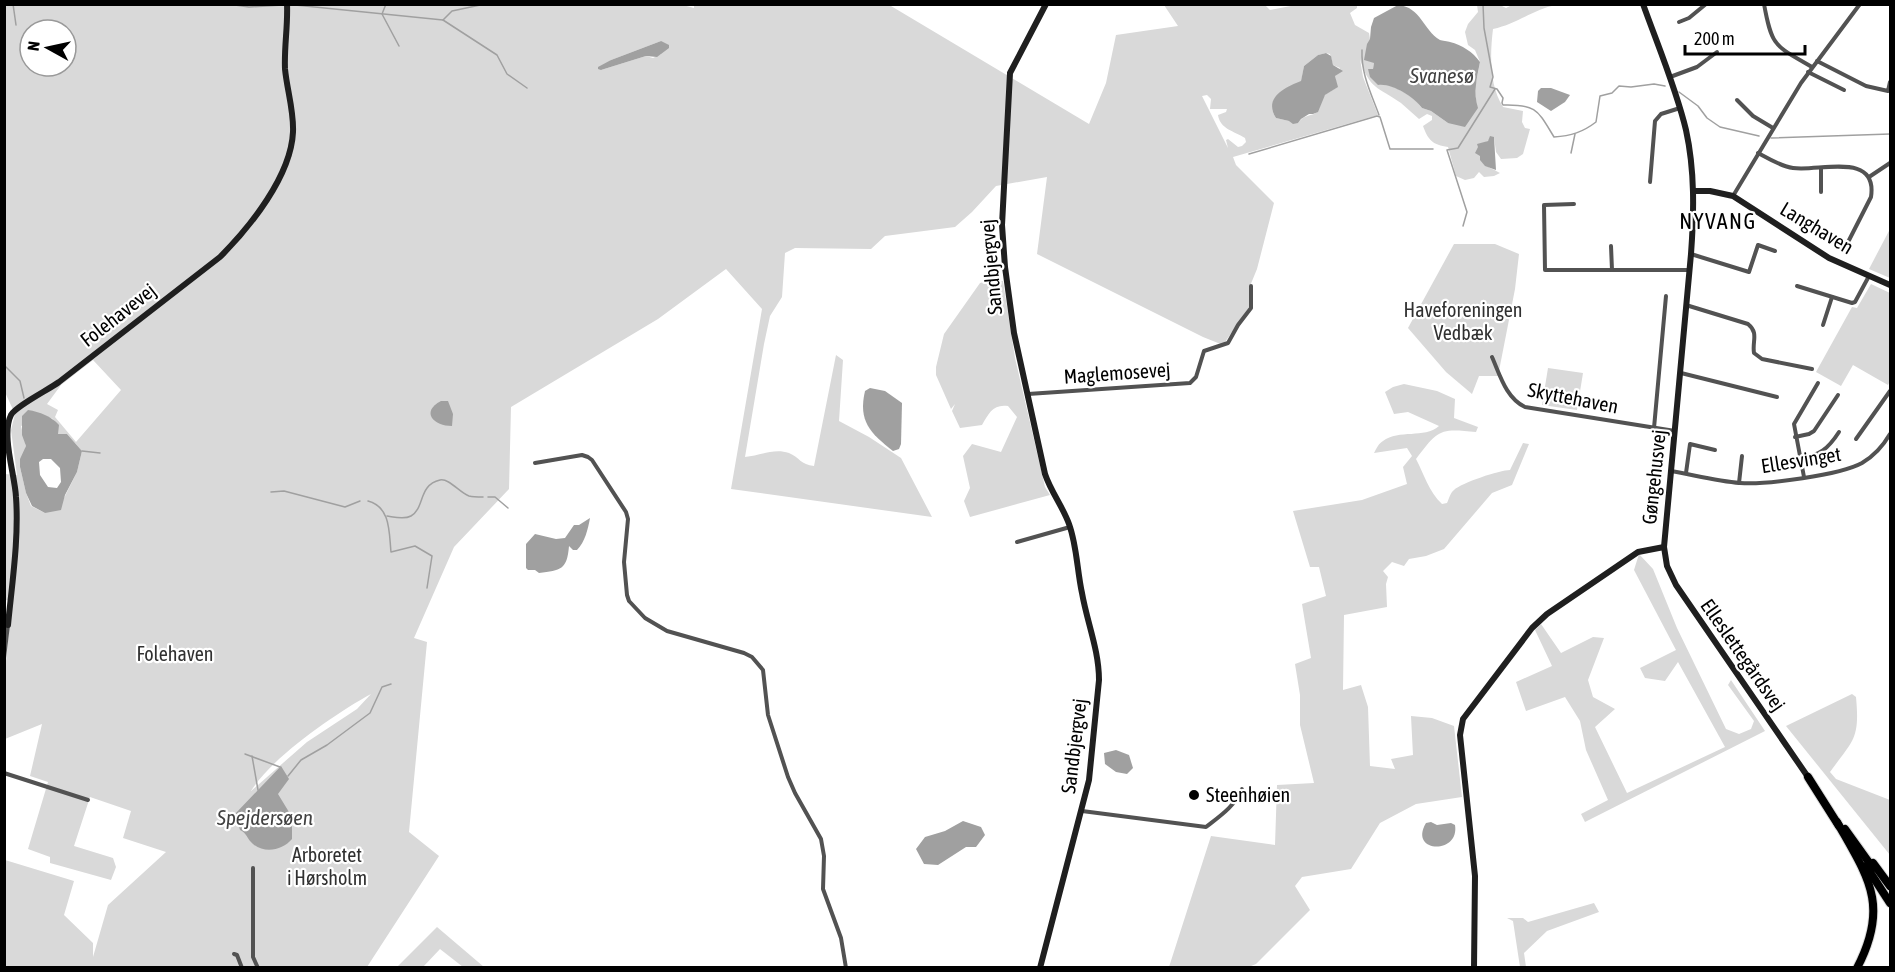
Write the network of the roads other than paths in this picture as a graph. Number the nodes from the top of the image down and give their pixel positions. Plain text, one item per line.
1 (287, 4) edge
2 (1046, 4) edge
3 (1643, 4) edge
4 (1706, 4) edge
5 (1764, 4) edge
6 (1860, 4) edge
7 (1679, 22) dead end
8 (1717, 52) dead end
9 (1817, 61) junction
10 (1812, 67) junction
11 (1808, 72) junction
12 (1669, 77) junction
13 (1890, 82) edge
14 (1844, 90) dead end
15 (1889, 91) edge
16 (1737, 100) dead end
17 (1680, 108) junction
18 (1773, 128) junction
19 (1758, 153) junction
20 (1890, 162) edge
21 (1821, 168) junction
22 (1869, 177) junction
23 (1650, 182) dead end
24 (1693, 191) junction
25 (1821, 192) dead end
26 (1733, 195) junction
27 (1574, 204) dead end
28 (1611, 246) dead end
29 (1774, 250) dead end
30 (1844, 250) dead end
31 (1691, 254) junction
32 (1612, 270) junction
33 (1690, 270) junction
34 (1869, 276) junction
35 (1890, 285) edge
36 (1251, 286) dead end
37 (1797, 286) dead end
38 (1666, 296) dead end
39 (1832, 297) junction
40 (1686, 305) junction
41 (1823, 325) dead end
42 (1492, 357) dead end
43 (1812, 369) dead end
44 (1681, 373) junction
45 (1818, 383) dead end
46 (1890, 391) edge
47 (1027, 394) junction
48 (1838, 394) dead end
49 (1777, 397) dead end
50 (1654, 428) junction
51 (1675, 431) junction
52 (1839, 432) dead end
53 (1890, 434) edge
54 (1796, 437) junction
55 (1856, 439) dead end
56 (1715, 450) dead end
57 (1742, 456) dead end
58 (1800, 459) junction
59 (535, 463) dead end
60 (1671, 471) junction
61 (1686, 473) junction
62 (1804, 477) junction
63 (1739, 483) junction
64 (1070, 527) junction
65 (1017, 542) dead end
66 (1664, 547) junction
67 (8, 625) joint
68 (4, 658) edge
69 (4, 773) edge
70 (1808, 777) junction
71 (1242, 789) dead end
72 (88, 800) dead end
73 (1082, 811) junction
74 (1837, 822) junction
75 (1853, 839) junction
76 (253, 868) dead end
77 (1890, 886) edge
78 (1890, 894) edge
79 (1890, 903) edge
80 (234, 954) dead end
81 (242, 968) edge
82 (258, 968) edge
83 (846, 968) edge
84 (1040, 968) edge
85 (1474, 968) edge
86 (1857, 968) edge

1 - 67 street, Folehavevej
2 - 47 street, Sandbjergvej
3 - 12 street, Gøngehusvej
4 - 7 street
5 - 10 street
6 - 9 street
8 - 12 street
9 - 10 street
9 - 15 street
10 - 11 street
11 - 14 street
11 - 18 street
12 - 17 street, Gøngehusvej
13 - 15 street
16 - 18 street
17 - 23 street
17 - 24 street, Gøngehusvej
18 - 19 street
19 - 21 street
19 - 26 street
20 - 22 street
21 - 22 street
21 - 25 street
22 - 30 street
24 - 26 street, Langhaven
24 - 31 street, Gøngehusvej
26 - 34 street, Langhaven
27 - 32 street
28 - 32 street
29 - 31 street
31 - 33 street, Gøngehusvej
32 - 33 street
33 - 40 street, Gøngehusvej
34 - 35 street, Langhaven
34 - 39 street
36 - 47 street, Maglemosevej
37 - 39 street
38 - 50 street
39 - 41 street
40 - 43 street
40 - 44 street, Gøngehusvej
42 - 50 street, Skyttehaven
44 - 49 street
44 - 51 street, Gøngehusvej
45 - 54 street
46 - 55 street, Ellesvinget
47 - 64 street, Sandbjergvej
48 - 54 street
50 - 51 street, Skyttehaven
51 - 60 street, Gøngehusvej
52 - 58 street
53 - 62 street, Ellesvinget
54 - 58 street
56 - 61 street
57 - 63 street, Ellesvinget
58 - 62 street
59 - 83 street
60 - 61 street, Ellesvinget
60 - 66 street, Gøngehusvej
61 - 63 street, Ellesvinget
62 - 63 street, Ellesvinget
64 - 65 street
64 - 73 street, Sandbjergvej
66 - 70 street, Elleslettegårdsvej
66 - 85 street, Gøngehusvej
67 - 68 street, Folehavevej
69 - 72 street
70 - 74 highway
70 - 75 highway
71 - 73 street
73 - 84 street, Sandbjergvej
74 - 79 highway
74 - 86 highway
75 - 77 highway
75 - 78 highway
76 - 82 street
80 - 81 street

